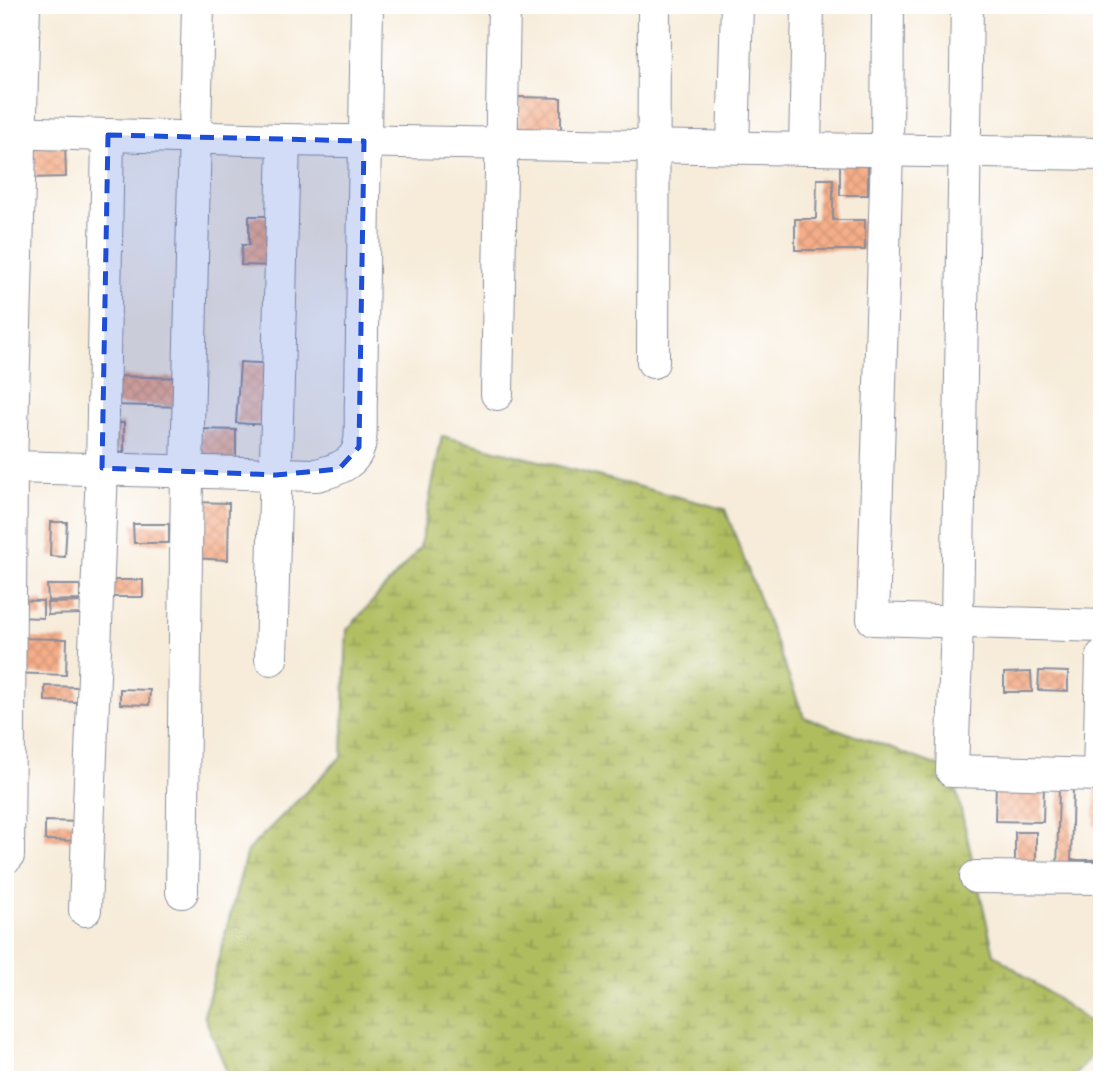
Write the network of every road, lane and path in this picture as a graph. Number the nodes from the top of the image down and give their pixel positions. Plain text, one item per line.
1 (24, 5) edge
2 (198, 5) edge
3 (367, 5) edge
4 (504, 5) edge
5 (654, 5) edge
6 (737, 5) edge
7 (808, 5) edge
8 (888, 5) edge
9 (967, 5) edge
10 (13, 132) edge
11 (108, 135) junction
12 (196, 136) junction
13 (284, 140) junction
14 (364, 141) junction
15 (503, 143) junction
16 (652, 146) junction
17 (733, 147) junction
18 (805, 149) junction
19 (887, 150) junction
20 (966, 152) junction
21 (1102, 154) edge
22 (653, 362) dead end
23 (497, 394) dead end
24 (11, 467) junction
25 (102, 468) junction
26 (187, 471) junction
27 (276, 475) junction
28 (957, 622) junction
29 (1102, 626) edge
30 (1102, 656) edge
31 (271, 659) dead end
32 (1100, 775) edge
33 (8, 856) dead end
34 (976, 877) dead end
35 (1102, 878) edge
36 (181, 892) dead end
37 (85, 910) dead end

1 - 10 street
2 - 12 street
3 - 14 street
4 - 15 street
5 - 16 street
6 - 17 street
7 - 18 street
8 - 19 street
9 - 20 street
10 - 11 street
10 - 24 street
11 - 12 street
11 - 25 street
12 - 13 street
12 - 26 street
13 - 14 street
13 - 27 street
14 - 15 street
14 - 27 street
15 - 16 street
15 - 23 street
16 - 17 street
16 - 22 street
17 - 18 street
18 - 19 street
19 - 20 street
19 - 28 street
20 - 21 street
20 - 28 street
24 - 25 street
24 - 33 street
25 - 26 street
25 - 37 street
26 - 27 street
26 - 36 street
27 - 31 street
28 - 29 street
28 - 32 street
30 - 32 street
34 - 35 street

